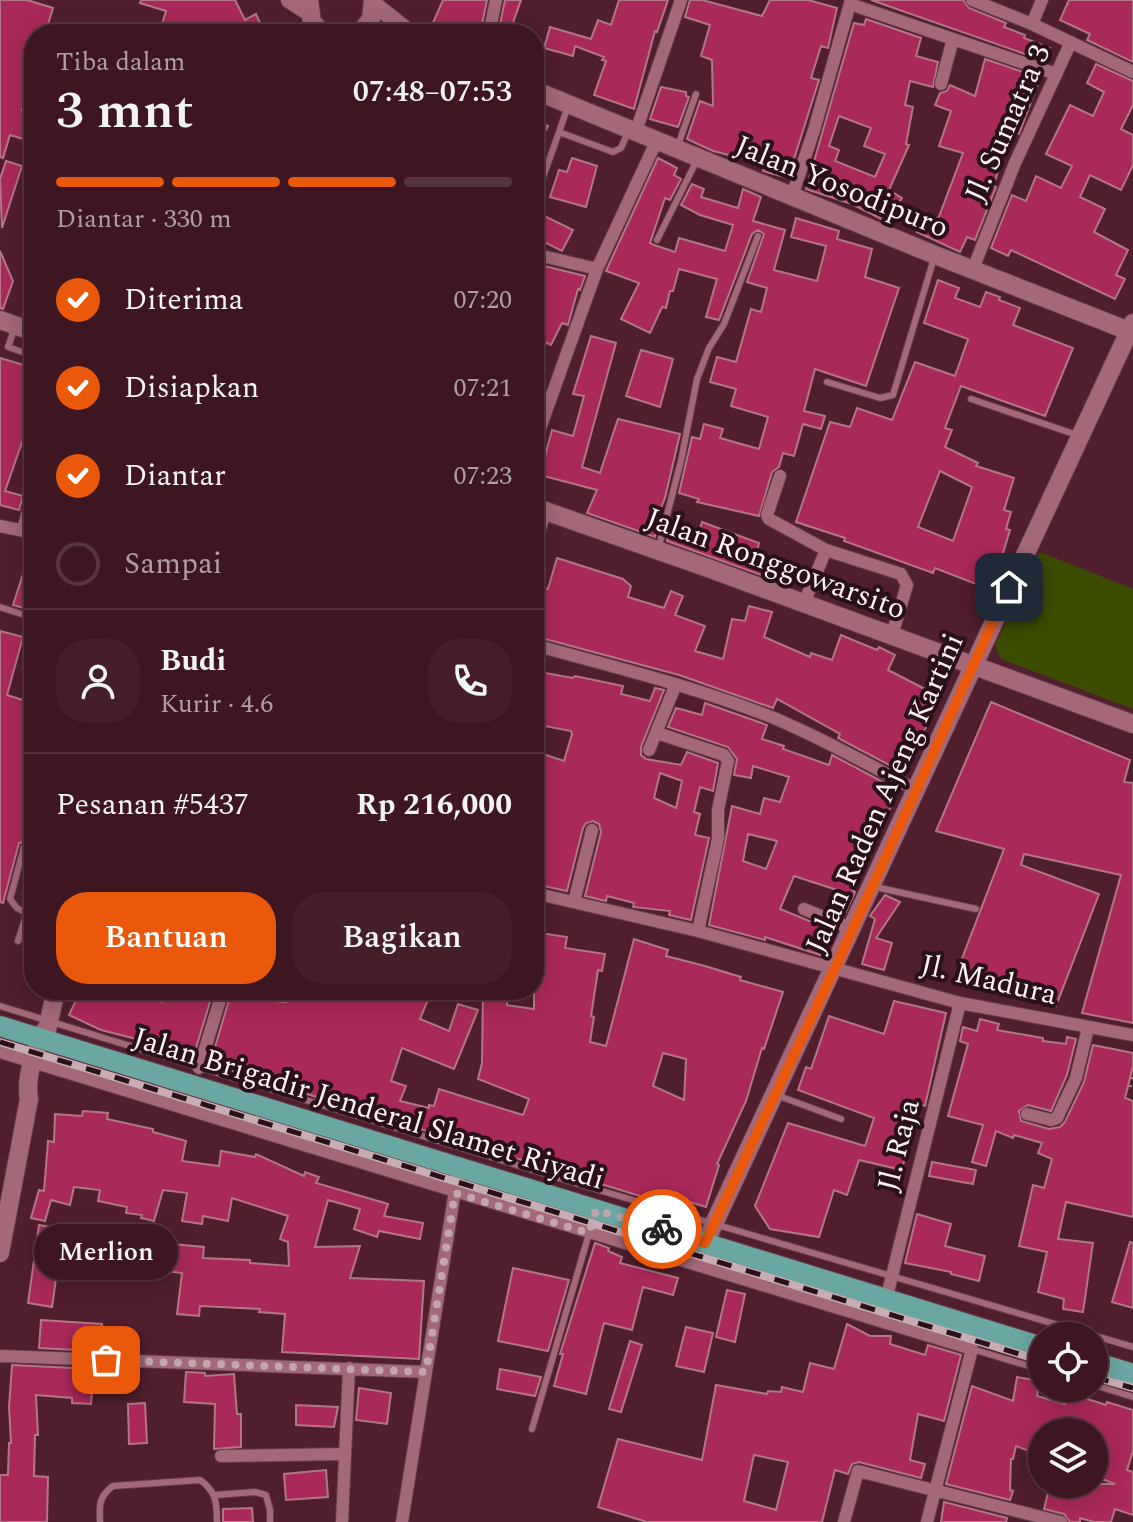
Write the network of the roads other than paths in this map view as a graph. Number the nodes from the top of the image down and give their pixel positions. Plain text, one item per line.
1 (289, 0) edge
2 (496, 0) edge
3 (681, 0) edge
4 (972, 0) edge
5 (1042, 0) edge
6 (373, 2) edge
7 (851, 2) edge
8 (315, 22) edge
9 (368, 24) edge
10 (400, 24) edge
11 (491, 24) edge
12 (1032, 24) junction
13 (953, 39) junction
14 (1071, 42) junction
15 (1133, 72) edge
16 (1056, 74) junction
17 (941, 84) dead end
18 (544, 94) edge
19 (696, 94) dead end
20 (569, 104) junction
21 (633, 130) junction
22 (559, 132) junction
23 (657, 140) junction
24 (677, 148) junction
25 (699, 157) junction
26 (544, 175) edge
27 (792, 196) junction
28 (758, 236) dead end
29 (657, 240) dead end
30 (935, 255) junction
31 (544, 256) edge
32 (597, 269) junction
33 (973, 269) junction
34 (8, 323) edge
35 (1132, 329) edge
36 (24, 353) edge
37 (827, 382) dead end
38 (971, 399) dead end
39 (544, 417) edge
40 (1080, 436) junction
41 (780, 476) dead end
42 (544, 510) edge
43 (0, 526) edge
44 (24, 531) edge
45 (658, 550) junction
46 (826, 550) junction
47 (804, 603) junction
48 (0, 607) edge
49 (24, 615) edge
50 (892, 635) junction
51 (544, 648) edge
52 (972, 664) junction
53 (676, 684) junction
54 (1133, 724) edge
55 (657, 733) junction
56 (649, 750) dead end
57 (916, 790) junction
58 (592, 830) dead end
59 (24, 847) dead end
60 (872, 886) junction
61 (544, 895) edge
62 (574, 902) junction
63 (804, 909) dead end
64 (976, 909) dead end
65 (24, 912) edge
66 (24, 920) edge
67 (852, 929) junction
68 (698, 931) junction
69 (18, 941) dead end
70 (835, 968) junction
71 (53, 1000) edge
72 (220, 1000) edge
73 (960, 1003) junction
74 (0, 1006) edge
75 (0, 1026) edge
76 (1088, 1028) junction
77 (1133, 1035) edge
78 (39, 1043) junction
79 (0, 1052) edge
80 (196, 1077) junction
81 (775, 1095) junction
82 (1027, 1114) dead end
83 (841, 1119) dead end
84 (458, 1174) junction
85 (455, 1193) junction
86 (594, 1216) junction
87 (715, 1223) junction
88 (589, 1233) junction
89 (705, 1243) junction
90 (0, 1253) edge
91 (789, 1269) junction
92 (892, 1275) junction
93 (815, 1286) dead end
94 (781, 1290) junction
95 (886, 1300) junction
96 (976, 1331) junction
97 (1028, 1344) edge
98 (1133, 1347) edge
99 (972, 1349) junction
100 (1028, 1350) edge
101 (0, 1356) edge
102 (1028, 1366) edge
103 (1108, 1366) edge
104 (349, 1368) junction
105 (426, 1372) junction
106 (1108, 1374) edge
107 (1133, 1374) edge
108 (1133, 1382) edge
109 (1108, 1389) edge
110 (1133, 1397) edge
111 (532, 1429) dead end
112 (345, 1454) junction
113 (221, 1456) dead end
114 (935, 1490) junction
115 (215, 1495) junction
116 (100, 1522) edge
117 (217, 1522) edge
118 (270, 1522) edge
119 (342, 1522) edge
120 (402, 1522) edge
121 (844, 1522) edge
122 (927, 1522) edge
123 (1061, 1522) edge

1 - 8 street
2 - 11 street
3 - 21 street
4 - 12 street
5 - 12 street
6 - 9 main road
6 - 10 street
7 - 13 street
7 - 27 street
12 - 14 street
13 - 16 street
13 - 17 street
14 - 15 street
14 - 16 street, Jl. Sumatra 3
16 - 33 street, Jl. Sumatra 3
18 - 20 main road, Jalan Yosodipuro
19 - 24 lane
20 - 21 main road, Jalan Yosodipuro
20 - 22 lane
21 - 22 lane
21 - 23 main road, Jalan Yosodipuro
22 - 26 lane
23 - 24 main road, Jalan Yosodipuro
23 - 32 street
24 - 25 main road, Jalan Yosodipuro
25 - 27 main road, Jalan Yosodipuro
25 - 29 lane
27 - 30 main road, Jalan Yosodipuro
28 - 45 lane
30 - 33 main road, Jalan Yosodipuro
30 - 37 lane
31 - 32 street
32 - 39 street
33 - 35 main road, Jalan Yosodipuro
34 - 36 lane
35 - 40 main road, Jalan Raden Ajeng Kartini
38 - 40 lane
40 - 52 main road, Jalan Raden Ajeng Kartini
41 - 46 street
42 - 45 main road, Jalan Ronggowarsito
43 - 44 street
45 - 47 main road, Jalan Ronggowarsito
46 - 47 street
46 - 50 street
47 - 50 main road, Jalan Ronggowarsito
48 - 49 lane
50 - 52 main road, Jalan Ronggowarsito
51 - 53 street
52 - 54 main road, Jalan Ronggowarsito
52 - 57 main road, Jalan Raden Ajeng Kartini
53 - 55 street
53 - 57 street
55 - 56 street
55 - 68 street
57 - 60 main road, Jalan Raden Ajeng Kartini
58 - 62 street
59 - 65 lane
60 - 64 lane
60 - 67 main road, Jalan Raden Ajeng Kartini
61 - 62 street, Jl. Madura
62 - 68 street, Jl. Madura
63 - 67 street
66 - 69 lane
67 - 70 main road, Jalan Raden Ajeng Kartini
68 - 70 street, Jl. Madura
70 - 73 street, Jl. Madura
70 - 81 main road, Jalan Raden Ajeng Kartini
71 - 78 main road
72 - 80 street
73 - 76 street, Jl. Madura
73 - 92 street, Jl. Raja
74 - 78 lane
75 - 78 main road, Jalan Brigadir Jenderal Slamet Riyadi
76 - 77 street, Jl. Madura
76 - 82 street
78 - 79 street
78 - 80 main road, Jalan Brigadir Jenderal Slamet Riyadi
78 - 85 street
78 - 90 main road
80 - 84 main road, Jalan Brigadir Jenderal Slamet Riyadi
80 - 87 lane
81 - 83 lane
81 - 87 main road, Jalan Raden Ajeng Kartini
84 - 85 street
84 - 86 main road, Jalan Brigadir Jenderal Slamet Riyadi
85 - 88 street
85 - 105 street
86 - 88 lane
86 - 89 main road, Jalan Brigadir Jenderal Slamet Riyadi
87 - 89 main road, Jalan Raden Ajeng Kartini
87 - 92 lane
88 - 94 street
88 - 111 lane
89 - 91 main road, Jalan Brigadir Jenderal Slamet Riyadi
91 - 94 street
91 - 95 main road, Jalan Brigadir Jenderal Slamet Riyadi
92 - 95 street, Jl. Raja
92 - 98 lane
93 - 96 lane
94 - 99 street
95 - 96 main road, Jalan Brigadir Jenderal Slamet Riyadi
96 - 97 main road, Jalan Brigadir Jenderal Slamet Riyadi
96 - 99 lane
96 - 100 lane
99 - 102 lane
99 - 114 street
101 - 104 street
103 - 107 main road
104 - 105 street
104 - 112 street
105 - 120 street
106 - 108 lane
109 - 110 lane
112 - 113 street
112 - 119 street
114 - 121 street
114 - 122 street
114 - 123 street
115 - 116 lane
115 - 117 lane
115 - 118 lane

